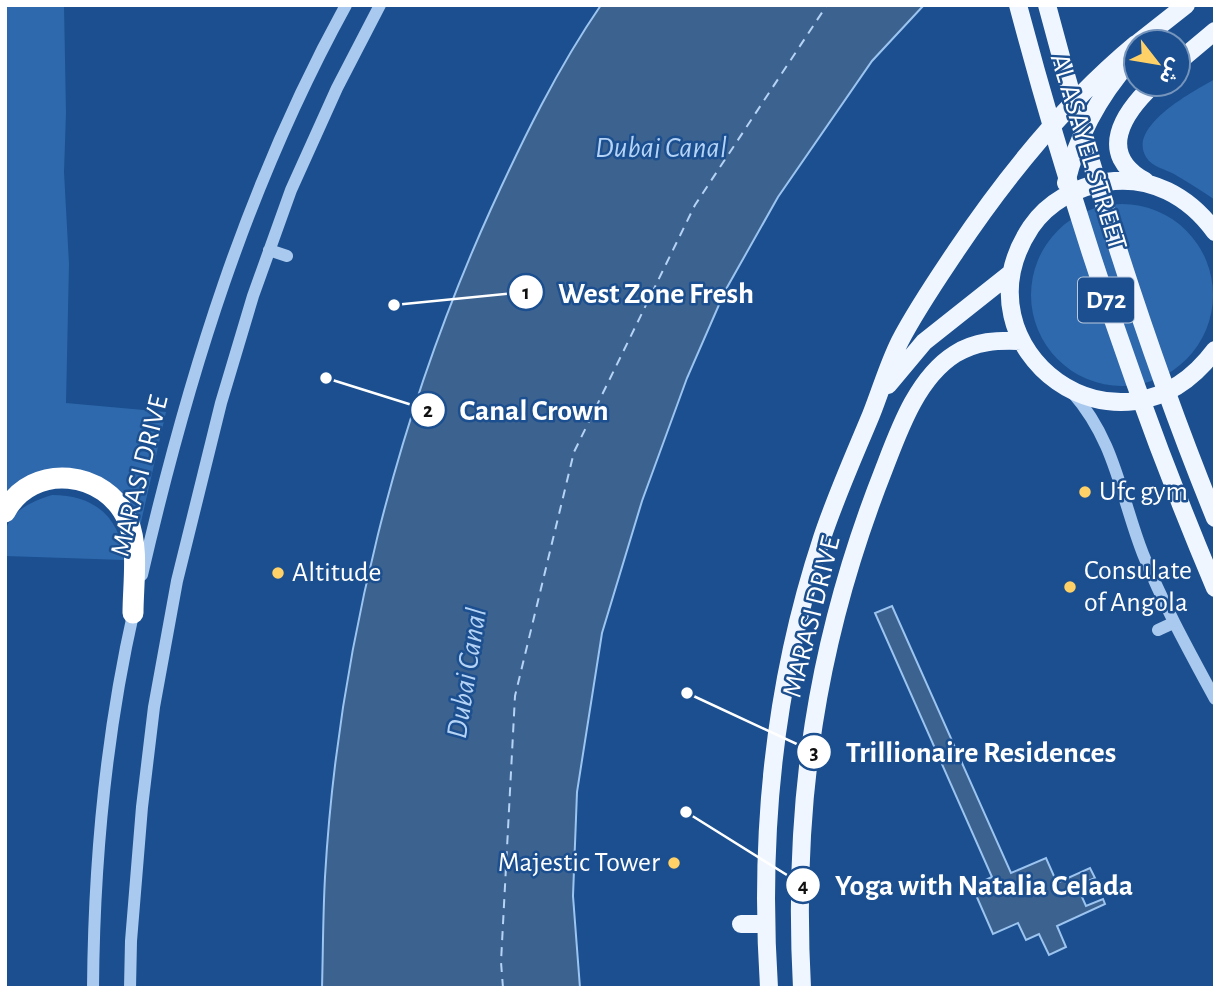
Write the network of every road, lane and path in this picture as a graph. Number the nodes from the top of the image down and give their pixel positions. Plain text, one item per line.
1 (346, 5) edge
2 (380, 5) edge
3 (1018, 5) edge
4 (1047, 5) edge
5 (1182, 9) edge
6 (1157, 28) edge
7 (1162, 28) edge
8 (1215, 31) edge
9 (1192, 50) edge
10 (1122, 57) edge
11 (1122, 71) edge
12 (1141, 98) edge
13 (1148, 183) junction
14 (1062, 197) junction
15 (1215, 232) edge
16 (269, 250) junction
17 (287, 256) dead end
18 (1011, 273) junction
19 (1021, 341) junction
20 (1215, 350) edge
21 (1072, 392) junction
22 (872, 412) junction
23 (5, 512) edge
24 (1215, 518) edge
25 (1215, 589) edge
26 (133, 613) junction
27 (1174, 623) junction
28 (1158, 630) dead end
29 (1215, 699) edge
30 (741, 924) dead end
31 (766, 924) junction
32 (93, 988) edge
33 (130, 988) edge
34 (769, 988) edge
35 (802, 988) edge

1 - 26 street, MARASI DRIVE
2 - 16 street
3 - 25 main road, AL ASAYEL STREET / D72, bridge
4 - 24 main road, AL ASAYEL STREET / D72, bridge
5 - 6 main road
5 - 7 main road
8 - 9 main road
10 - 22 main road
11 - 14 main road
12 - 13 main road
13 - 14 main road
13 - 15 main road
14 - 18 main road
16 - 17 street
16 - 33 street
18 - 19 main road
18 - 22 main road
19 - 21 main road
19 - 35 main road, MARASI DRIVE
20 - 21 main road
21 - 27 street
22 - 31 main road, MARASI DRIVE
23 - 26 highway
26 - 32 street, MARASI DRIVE
27 - 28 street
27 - 29 street
30 - 31 main road
31 - 34 main road, MARASI DRIVE

